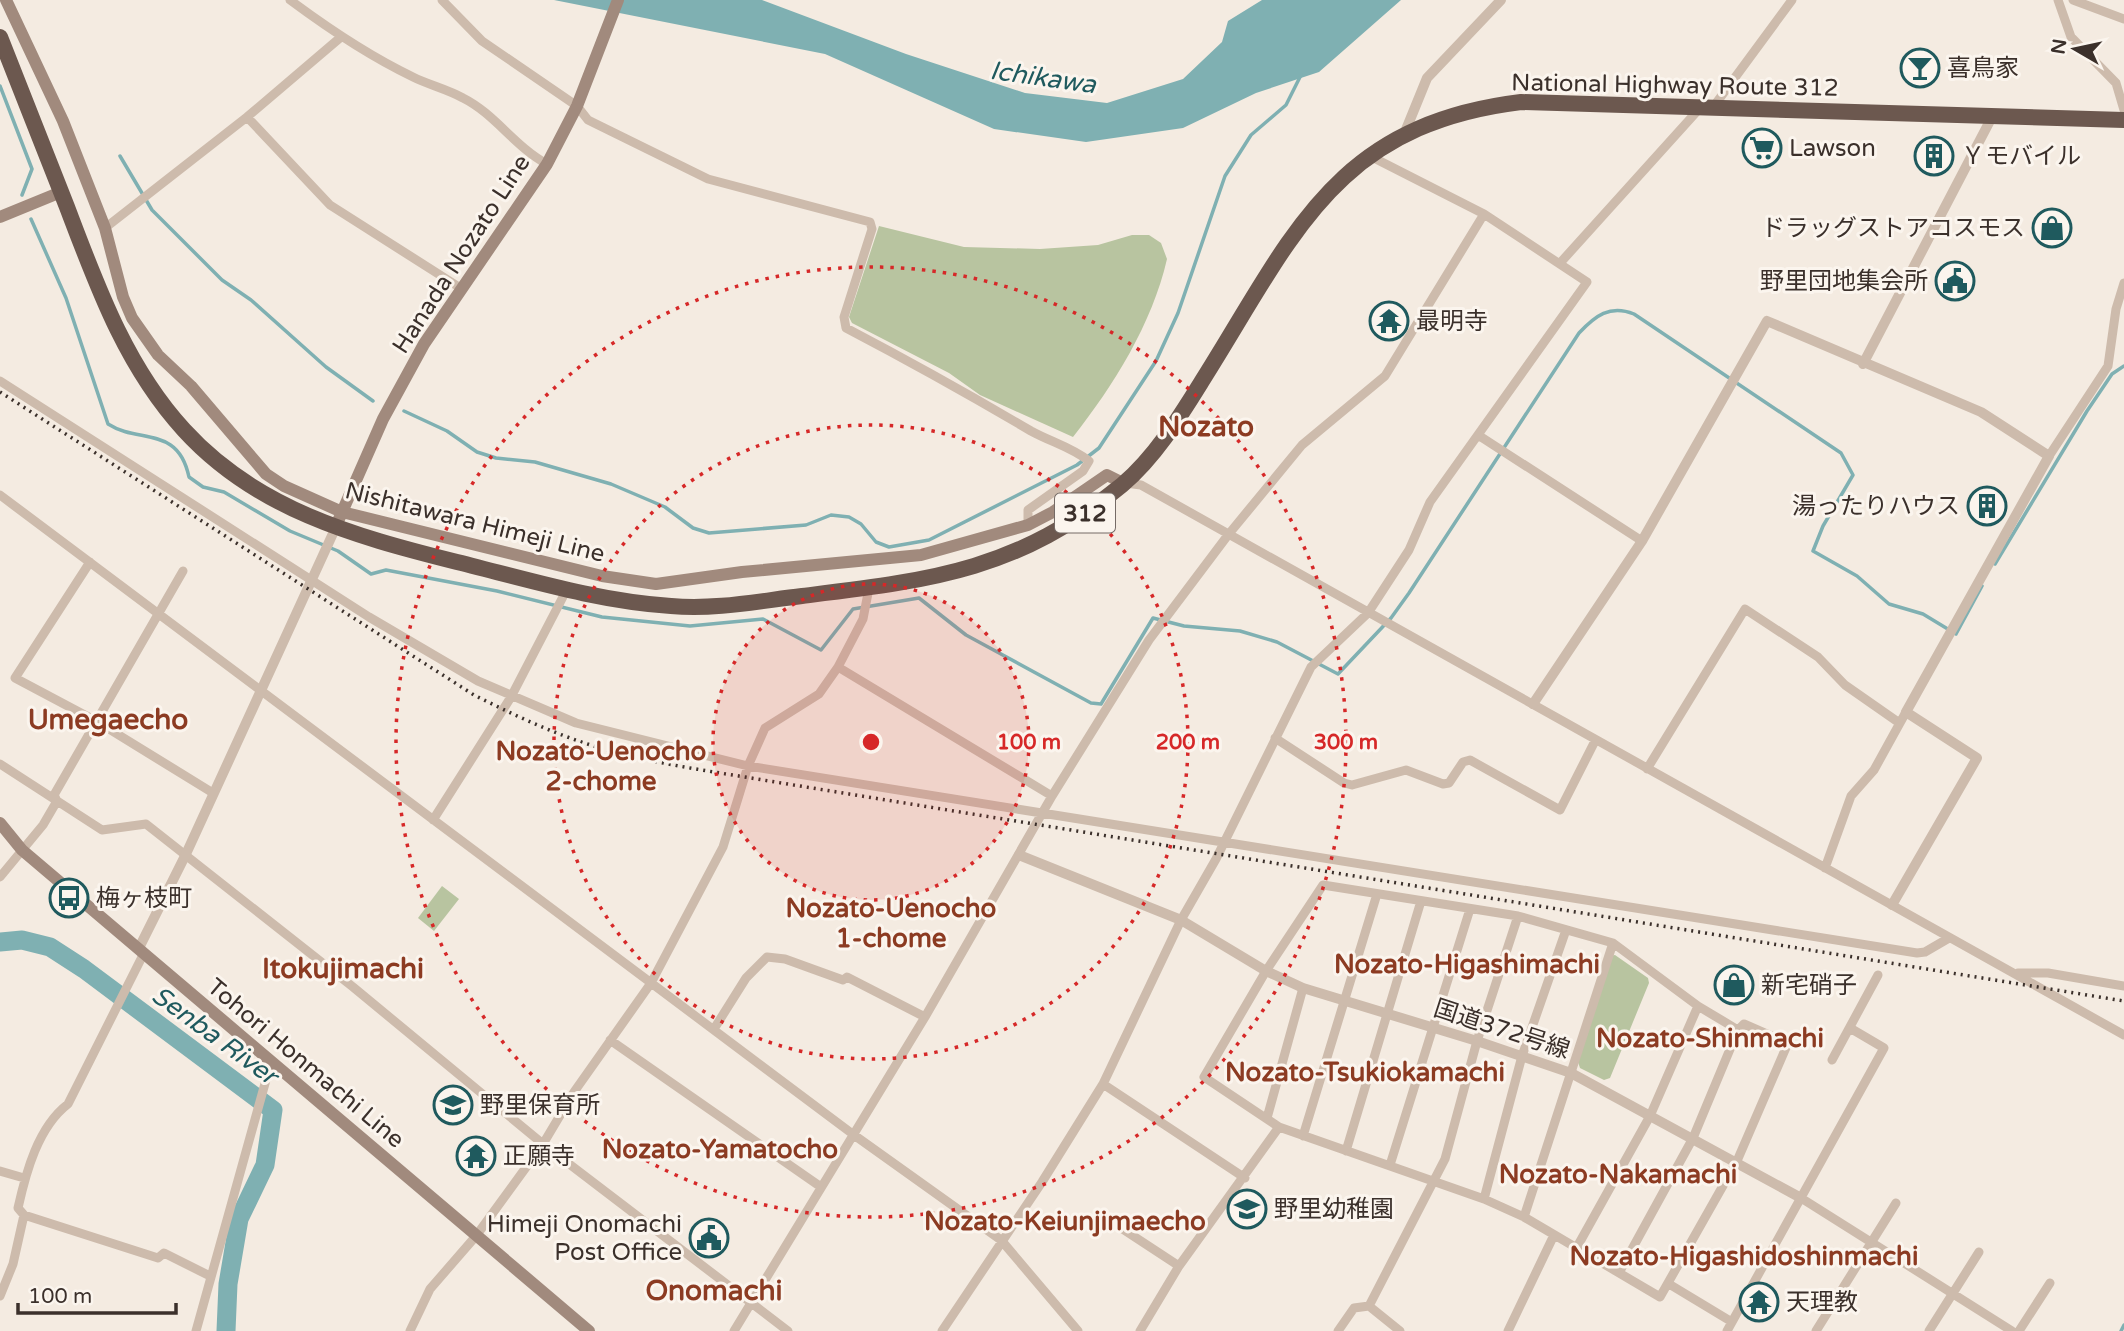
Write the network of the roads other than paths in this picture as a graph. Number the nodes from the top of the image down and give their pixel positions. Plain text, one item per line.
1 (6, 0) edge
2 (290, 0) edge
3 (442, 0) edge
4 (618, 0) edge
5 (1501, 0) edge
6 (1792, 0) edge
7 (2058, 0) edge
8 (2074, 0) edge
9 (2124, 19) edge
10 (0, 37) edge
11 (341, 37) junction
12 (580, 100) junction
13 (1707, 106) junction
14 (2124, 110) edge
15 (1993, 115) junction
16 (247, 117) junction
17 (2124, 120) edge
18 (1405, 132) junction
19 (1369, 156) junction
20 (547, 164) junction
21 (61, 192) junction
22 (1484, 214) junction
23 (0, 217) edge
24 (105, 228) junction
25 (1561, 262) junction
26 (2124, 282) edge
27 (462, 289) junction
28 (1863, 364) junction
29 (0, 381) edge
30 (1478, 435) junction
31 (2049, 456) junction
32 (1123, 483) junction
33 (0, 495) edge
34 (342, 512) junction
35 (1028, 525) junction
36 (335, 529) junction
37 (1228, 535) junction
38 (1642, 541) junction
39 (90, 562) junction
40 (183, 572) dead end
41 (311, 579) junction
42 (869, 587) junction
43 (566, 591) junction
44 (157, 613) junction
45 (1368, 613) junction
46 (838, 667) junction
47 (259, 690) junction
48 (511, 698) junction
49 (1533, 704) junction
50 (1906, 712) junction
51 (96, 721) junction
52 (1898, 722) junction
53 (1275, 738) junction
54 (1595, 741) junction
55 (0, 764) edge
56 (748, 766) junction
57 (1647, 769) junction
58 (213, 793) junction
59 (1052, 796) junction
60 (57, 801) junction
61 (1042, 813) junction
62 (433, 820) junction
63 (0, 823) edge
64 (1223, 841) junction
65 (22, 850) junction
66 (186, 854) junction
67 (1019, 855) junction
68 (1825, 868) junction
69 (0, 877) edge
70 (1377, 894) junction
71 (1421, 901) junction
72 (1892, 905) junction
73 (1470, 909) junction
74 (1518, 916) junction
75 (1181, 920) junction
76 (1566, 930) junction
77 (1949, 938) junction
78 (1613, 943) junction
79 (142, 951) junction
80 (1266, 971) junction
81 (2016, 973) junction
82 (1878, 975) dead end
83 (651, 983) junction
84 (2124, 986) edge
85 (1303, 988) junction
86 (1344, 1002) junction
87 (1698, 1006) junction
88 (1388, 1013) junction
89 (925, 1017) junction
90 (1432, 1028) junction
91 (1850, 1028) junction
92 (714, 1029) junction
93 (1738, 1030) junction
94 (2124, 1035) edge
95 (610, 1040) junction
96 (1477, 1041) junction
97 (1522, 1056) junction
98 (1832, 1060) dead end
99 (271, 1062) junction
100 (1571, 1073) junction
101 (1102, 1084) junction
102 (1650, 1116) junction
103 (1267, 1118) junction
104 (1279, 1127) junction
105 (854, 1136) junction
106 (1303, 1136) junction
107 (1693, 1138) junction
108 (543, 1144) junction
109 (1346, 1151) junction
110 (1737, 1161) junction
111 (1390, 1165) junction
112 (0, 1171) edge
113 (24, 1178) junction
114 (1245, 1178) junction
115 (1433, 1182) junction
116 (821, 1187) junction
117 (1801, 1198) junction
118 (1484, 1199) junction
119 (1896, 1203) dead end
120 (24, 1215) junction
121 (1524, 1217) junction
122 (1115, 1224) dead end
123 (1554, 1235) junction
124 (476, 1236) junction
125 (1001, 1240) junction
126 (1871, 1242) junction
127 (1577, 1247) junction
128 (1979, 1252) dead end
129 (1179, 1266) junction
130 (1620, 1271) junction
131 (210, 1276) junction
132 (2050, 1283) dead end
133 (1669, 1284) junction
134 (1951, 1293) junction
135 (0, 1296) edge
136 (750, 1302) junction
137 (1369, 1306) junction
138 (1732, 1322) junction
139 (196, 1331) edge
140 (410, 1331) edge
141 (589, 1331) edge
142 (734, 1331) edge
143 (788, 1331) edge
144 (942, 1331) edge
145 (1078, 1331) edge
146 (1140, 1331) edge
147 (1338, 1331) edge
148 (1400, 1331) edge
149 (1508, 1331) edge
150 (1727, 1331) edge
151 (1816, 1331) edge
152 (1929, 1331) edge
153 (2012, 1331) edge
154 (2019, 1331) edge

1 - 24 main road, Nishitawara Himeji Line
2 - 11 street
3 - 12 street
4 - 12 main road, Hanada Nozato Line
5 - 18 street
6 - 13 street
7 - 14 street
8 - 9 street
10 - 21 highway, National Highway Route 312 / 312
11 - 16 street
11 - 20 street
12 - 20 main road, Hanada Nozato Line
12 - 35 street
13 - 15 highway, National Highway Route 312 / 312
13 - 18 highway, National Highway Route 312 / 312
13 - 25 street
15 - 17 highway, National Highway Route 312 / 312
15 - 28 street
16 - 24 street
16 - 27 street
18 - 19 highway, National Highway Route 312 / 312
19 - 22 street
19 - 32 highway, National Highway Route 312 / 312
20 - 27 main road, Hanada Nozato Line
21 - 23 main road
21 - 36 highway, National Highway Route 312 / 312
22 - 25 street
22 - 37 street
24 - 34 main road, Nishitawara Himeji Line
25 - 30 street
26 - 31 street
27 - 34 main road, Hanada Nozato Line
28 - 31 street
28 - 38 street
29 - 41 street
30 - 38 street
30 - 45 street
31 - 50 street
32 - 35 main road, Nishitawara Himeji Line
32 - 37 street
32 - 42 highway, National Highway Route 312 / 312
33 - 39 street
34 - 35 main road, Nishitawara Himeji Line
34 - 36 main road, Hanada Nozato Line
36 - 41 street
36 - 43 highway, National Highway Route 312 / 312
37 - 45 street
37 - 59 street
38 - 49 street
39 - 44 street
39 - 51 street
40 - 44 street
41 - 47 street
41 - 48 street
42 - 43 highway, National Highway Route 312 / 312
42 - 46 street
43 - 48 street
44 - 47 street
44 - 51 street
45 - 49 street
45 - 53 street
46 - 56 street
46 - 59 street
47 - 58 street
47 - 62 street
48 - 56 street
48 - 62 street
49 - 54 street
50 - 52 street
50 - 72 street
51 - 58 street
51 - 60 street
52 - 57 street
52 - 68 street
53 - 54 street
53 - 64 street
54 - 57 street
55 - 60 street
56 - 61 street
56 - 83 street
57 - 68 street
58 - 66 street
59 - 61 street
60 - 65 street
60 - 66 street
61 - 64 street
61 - 67 street
62 - 83 street
63 - 65 main road, Tohori Honmachi Line
64 - 75 street
64 - 77 street
65 - 69 street
65 - 79 main road, Tohori Honmachi Line
66 - 79 street
66 - 108 street
67 - 75 street, 国道372号線
67 - 89 street
68 - 72 street
70 - 71 street
70 - 80 street
70 - 86 street
71 - 73 street
71 - 88 street
72 - 77 street
73 - 74 street
73 - 90 street
74 - 76 street
74 - 96 street
75 - 80 street, 国道372号線
75 - 101 street
76 - 78 street
76 - 97 street
77 - 81 street
78 - 87 street
78 - 100 street
79 - 99 main road, Tohori Honmachi Line
79 - 113 street
80 - 85 street, 国道372号線
80 - 103 street
81 - 84 street
81 - 94 street
82 - 91 street
83 - 92 street
83 - 95 street
85 - 86 street, 国道372号線
85 - 103 street
86 - 88 street, 国道372号線
86 - 106 street
87 - 93 street
87 - 102 street
88 - 90 street, 国道372号線
88 - 109 street
89 - 92 street
89 - 105 street
90 - 96 street, 国道372号線
90 - 111 street
91 - 98 street
91 - 117 street
92 - 105 street
93 - 107 street
93 - 110 street
95 - 108 street
95 - 116 street
96 - 97 street, 国道372号線
96 - 115 street
97 - 100 street, 国道372号線
97 - 118 street
99 - 124 main road, Tohori Honmachi Line
99 - 131 street
100 - 102 street, 国道372号線
100 - 121 street
101 - 114 street
101 - 125 street
102 - 107 street, 国道372号線
102 - 127 street
103 - 104 street
104 - 106 street
104 - 114 street
105 - 116 street
105 - 125 street
106 - 109 street
107 - 110 street, 国道372号線
107 - 130 street
108 - 124 street
108 - 136 street
109 - 111 street
110 - 117 street, 国道372号線
110 - 133 street
111 - 115 street
112 - 113 street
113 - 120 street
114 - 129 street
115 - 118 street
115 - 137 street
116 - 136 street
117 - 126 street
117 - 138 street
118 - 121 street
119 - 126 street
120 - 131 street
120 - 135 street
121 - 123 street
122 - 129 street
123 - 127 street
123 - 149 street
124 - 140 street
124 - 141 main road, Tohori Honmachi Line
125 - 144 street
125 - 145 street
126 - 134 street
126 - 151 street
127 - 130 street
128 - 134 street
129 - 146 street
130 - 133 street
131 - 139 street
132 - 154 street
133 - 138 street
134 - 152 street
134 - 153 street
136 - 142 street
136 - 143 street
137 - 147 street
137 - 148 street
138 - 150 street

